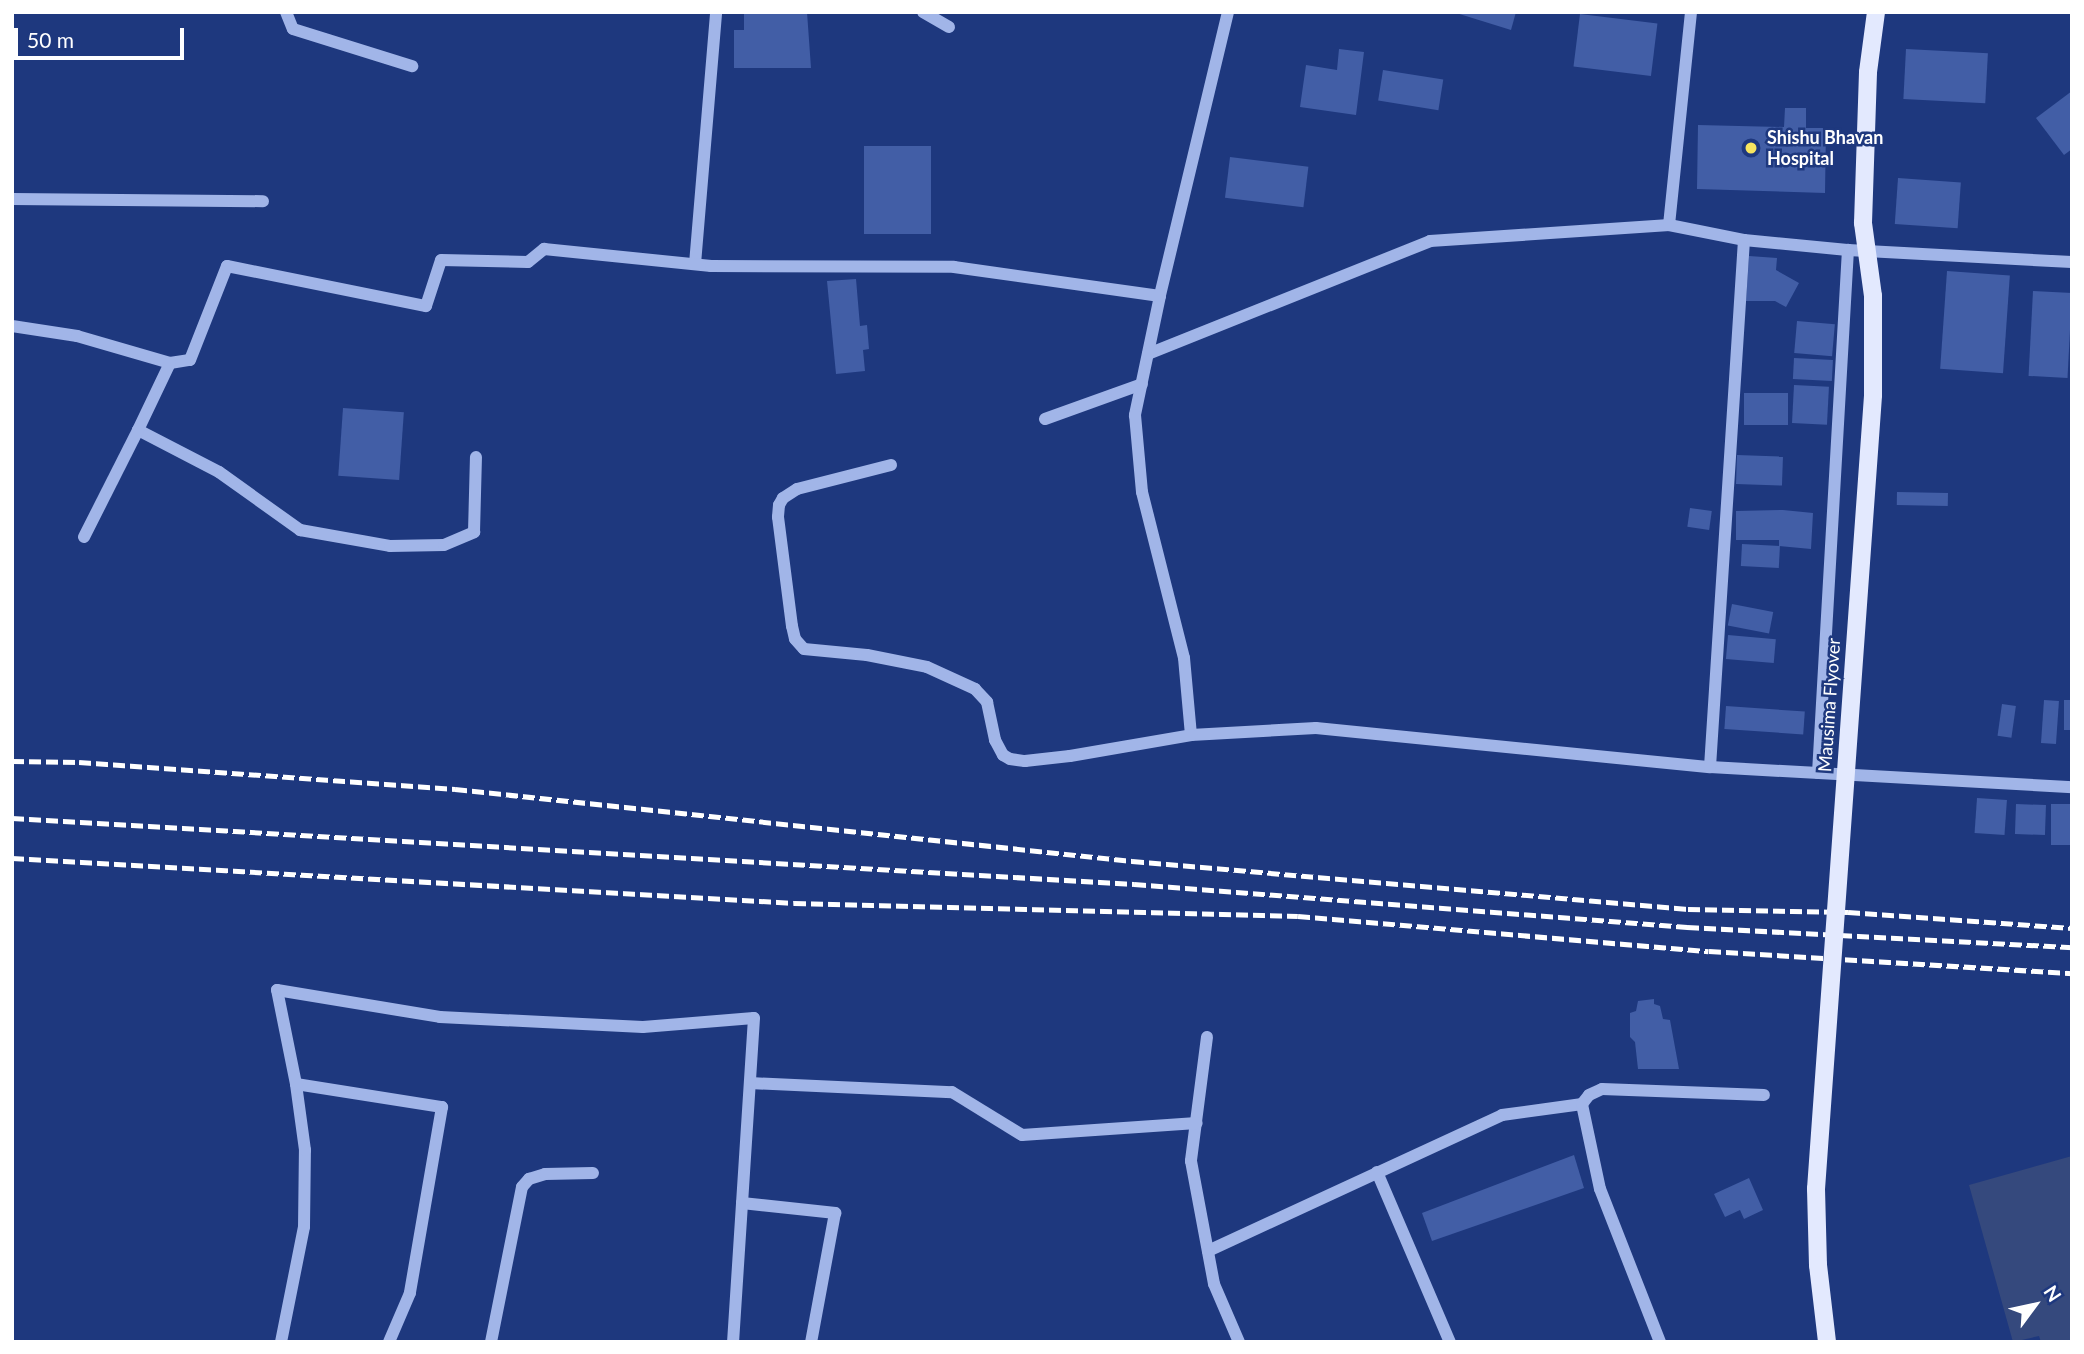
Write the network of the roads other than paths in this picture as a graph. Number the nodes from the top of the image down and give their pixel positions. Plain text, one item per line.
1 (286, 12) edge
2 (716, 12) edge
3 (923, 12) edge
4 (1228, 12) edge
5 (1691, 12) edge
6 (1876, 12) edge
7 (949, 27) dead end
8 (412, 66) dead end
9 (12, 199) edge
10 (263, 201) dead end
11 (1669, 225) junction
12 (1744, 240) junction
13 (1848, 250) junction
14 (2072, 261) edge
15 (695, 264) junction
16 (1160, 296) junction
17 (12, 326) edge
18 (1148, 354) junction
19 (170, 363) junction
20 (1142, 384) junction
21 (1045, 419) dead end
22 (138, 430) junction
23 (476, 457) dead end
24 (891, 465) dead end
25 (84, 537) dead end
26 (1192, 735) junction
27 (1710, 767) junction
28 (1818, 772) junction
29 (2072, 787) edge
30 (1207, 1037) dead end
31 (750, 1083) junction
32 (296, 1084) junction
33 (1764, 1096) dead end
34 (1582, 1104) junction
35 (1198, 1123) junction
36 (1377, 1172) junction
37 (593, 1173) dead end
38 (742, 1203) junction
39 (1208, 1251) junction
40 (281, 1342) edge
41 (389, 1342) edge
42 (491, 1342) edge
43 (733, 1342) edge
44 (811, 1342) edge
45 (1238, 1342) edge
46 (1450, 1342) edge
47 (1660, 1342) edge
48 (1827, 1342) edge

1 - 8 street
2 - 15 street
3 - 7 street
4 - 16 street
5 - 11 street
6 - 48 main road, Mausima Flyover, bridge
9 - 10 street
11 - 12 street
11 - 18 street
12 - 13 street
12 - 27 street
13 - 14 street
13 - 28 street
15 - 16 street
15 - 19 street
16 - 18 street
17 - 19 street
18 - 20 street
19 - 22 street
20 - 21 street
20 - 26 street
22 - 23 street
22 - 25 street
24 - 26 street
26 - 27 street
27 - 28 street
28 - 29 street
30 - 35 street
31 - 32 street
31 - 35 street
31 - 38 street
32 - 40 street
32 - 41 street
33 - 34 street
34 - 36 street
34 - 47 street
35 - 39 street
36 - 39 street
36 - 46 street
37 - 42 street
38 - 43 street
38 - 44 street
39 - 45 street

